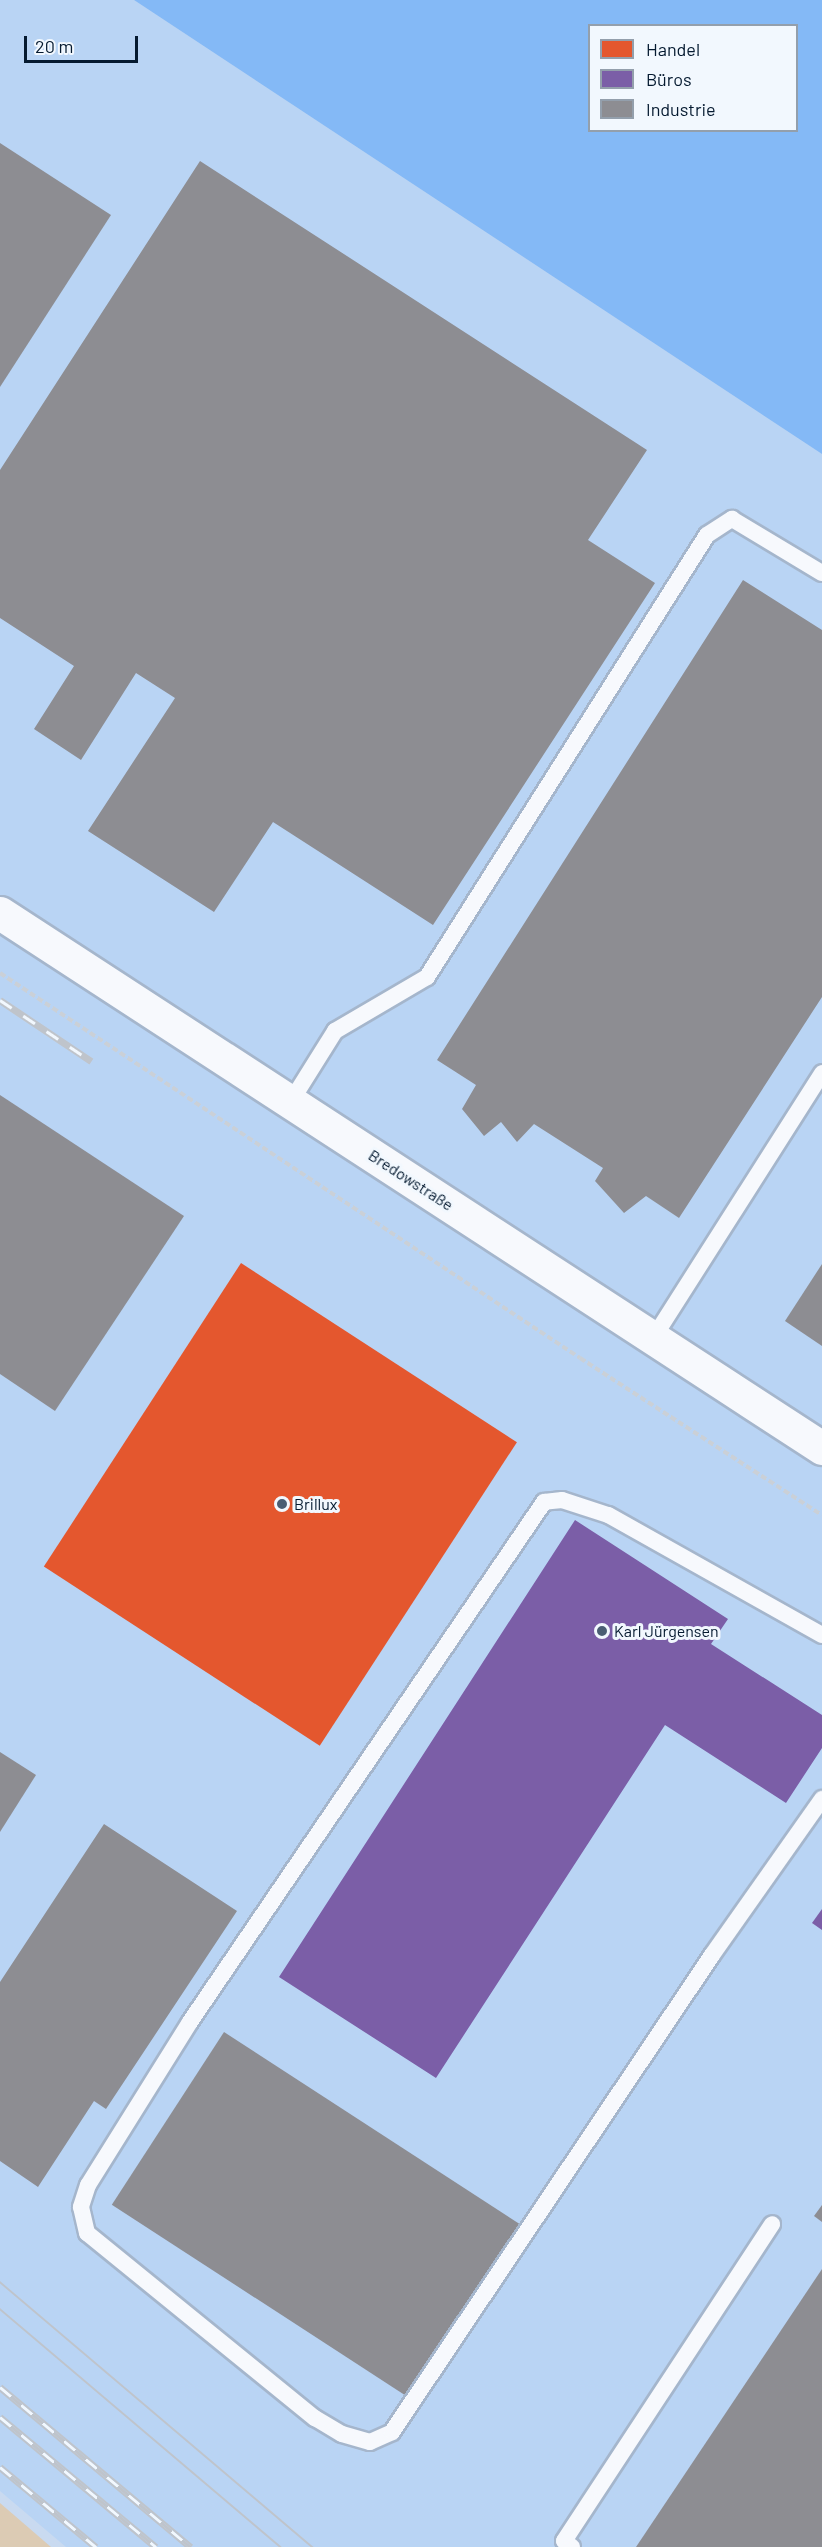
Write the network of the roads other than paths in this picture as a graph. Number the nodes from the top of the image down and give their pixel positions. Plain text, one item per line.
1 (822, 573) edge
2 (0, 913) edge
3 (822, 1072) edge
4 (290, 1102) junction
5 (654, 1336) junction
6 (822, 1448) edge
7 (822, 1635) edge
8 (822, 1799) edge
9 (772, 2224) dead end
10 (572, 2547) edge

1 - 4 lane
2 - 4 street, Bredowstraße
3 - 5 lane
4 - 5 street, Bredowstraße
5 - 6 street, Bredowstraße
7 - 8 lane
9 - 10 lane

